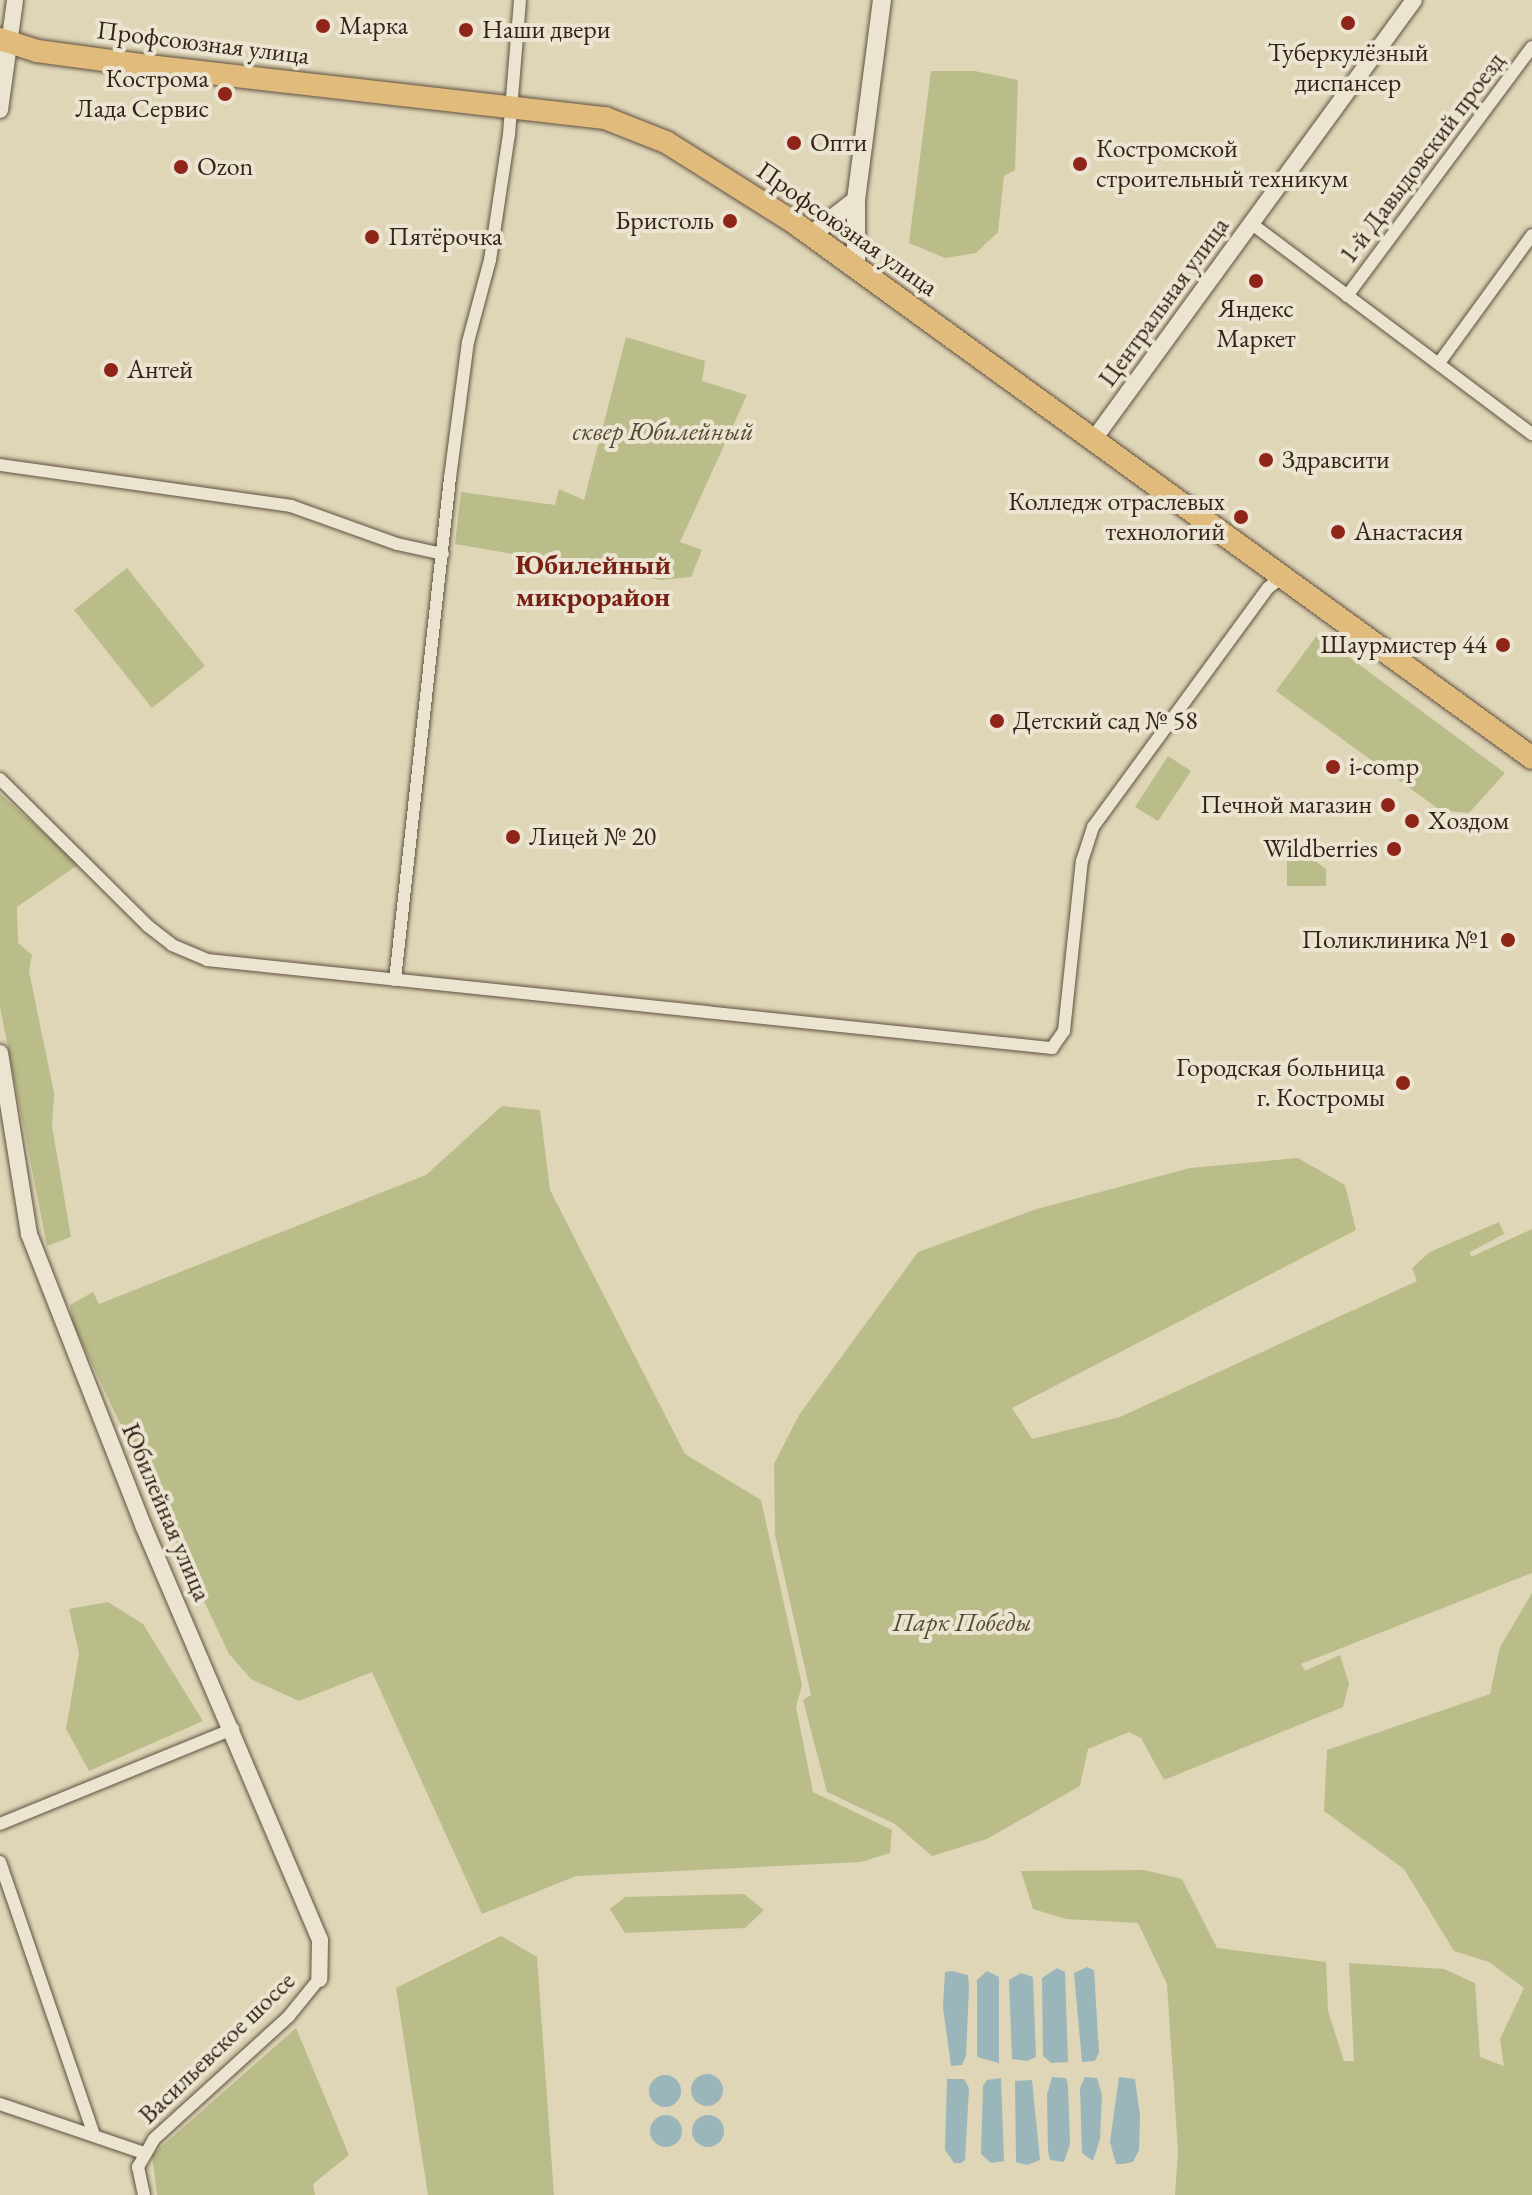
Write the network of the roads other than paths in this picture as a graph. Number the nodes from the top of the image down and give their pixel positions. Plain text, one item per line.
1 (15, 0) edge
2 (520, 0) edge
3 (882, 0) edge
4 (1414, 0) edge
5 (5, 40) edge
6 (1532, 47) edge
7 (510, 105) junction
8 (0, 110) edge
9 (856, 200) junction
10 (1252, 224) junction
11 (811, 235) junction
12 (1532, 235) edge
13 (856, 267) junction
14 (1347, 296) junction
15 (1439, 363) junction
16 (1530, 428) edge
17 (1094, 439) junction
18 (0, 465) edge
19 (443, 554) junction
20 (1283, 576) junction
21 (1532, 758) edge
22 (0, 779) edge
23 (395, 980) junction
24 (0, 1053) edge
25 (233, 1729) junction
26 (0, 1824) edge
27 (0, 1862) edge
28 (319, 1979) joint
29 (0, 2104) edge
30 (94, 2135) junction
31 (144, 2153) junction
32 (144, 2195) edge

1 - 5 street
2 - 7 street
3 - 9 main road
4 - 10 street, Центральная улица
5 - 7 highway, Профсоюзная улица
5 - 8 street
6 - 14 street, 1-й Давыдовский проезд
7 - 11 highway, Профсоюзная улица
7 - 19 street
9 - 11 main road
9 - 13 main road
10 - 14 street
10 - 17 street, Центральная улица
11 - 13 highway, Профсоюзная улица
12 - 15 street
13 - 17 highway, Профсоюзная улица
14 - 15 street
15 - 16 street
17 - 20 highway, Профсоюзная улица
18 - 19 street
19 - 23 street
20 - 21 highway, Профсоюзная улица
20 - 23 street
22 - 23 street
24 - 25 street, Юбилейная улица
25 - 26 street
25 - 28 street, Юбилейная улица
27 - 30 street
28 - 31 street, Васильевское шоссе
29 - 30 street
30 - 31 street
31 - 32 street, Васильевское шоссе

